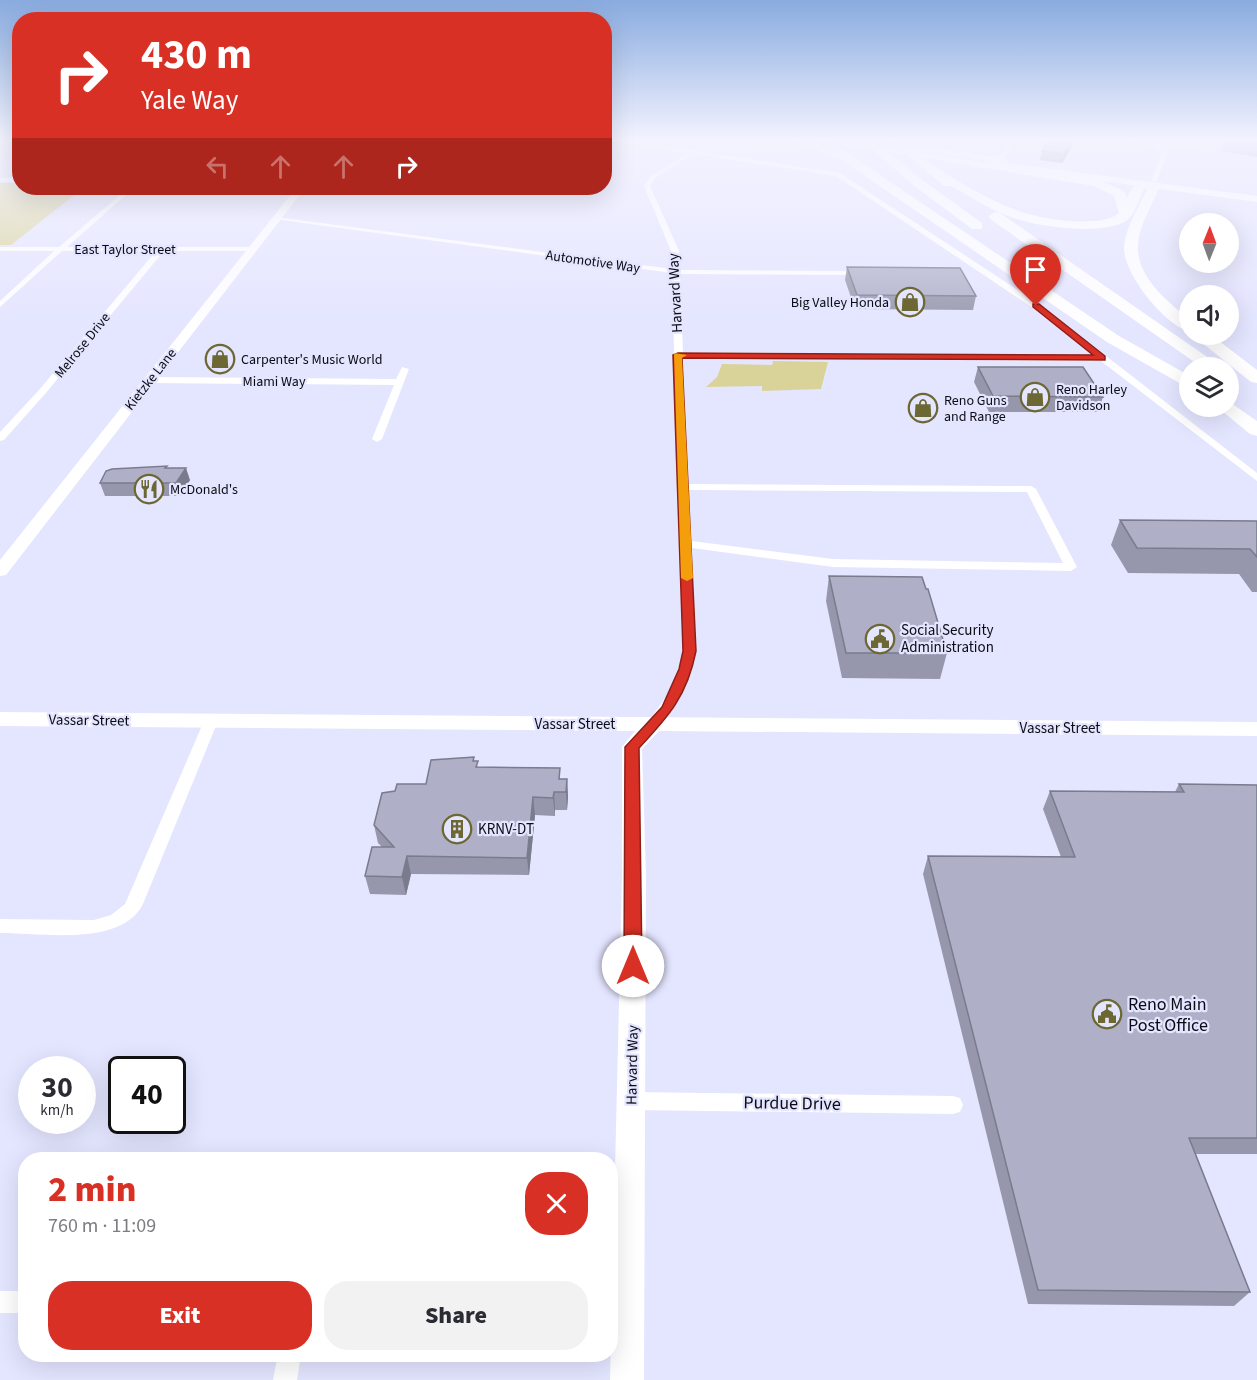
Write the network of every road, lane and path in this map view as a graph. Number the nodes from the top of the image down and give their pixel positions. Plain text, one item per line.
1 (113, 203) edge
2 (288, 203) edge
3 (654, 203) edge
4 (881, 203) edge
5 (912, 203) edge
6 (948, 203) edge
7 (979, 203) edge
8 (992, 203) edge
9 (1123, 203) edge
10 (1131, 203) edge
11 (1147, 203) edge
12 (1126, 214) junction
13 (276, 219) junction
14 (987, 233) dead end
15 (0, 249) edge
16 (60, 249) junction
17 (162, 249) junction
18 (251, 249) junction
19 (1025, 261) dead end
20 (676, 272) junction
21 (871, 273) edge
22 (972, 273) dead end
23 (984, 273) junction
24 (0, 305) edge
25 (1179, 317) edge
26 (1214, 345) edge
27 (678, 355) junction
28 (1199, 357) edge
29 (1102, 358) junction
30 (405, 369) dead end
31 (1179, 374) edge
32 (1179, 376) edge
33 (1257, 378) edge
34 (148, 380) junction
35 (400, 382) junction
36 (1239, 385) edge
37 (1257, 397) edge
38 (1239, 416) edge
39 (1257, 430) edge
40 (0, 438) edge
41 (377, 439) dead end
42 (1257, 478) edge
43 (684, 488) junction
44 (686, 544) junction
45 (0, 571) edge
46 (0, 719) edge
47 (211, 721) junction
48 (653, 725) junction
49 (1257, 729) edge
50 (0, 926) edge
51 (632, 1101) junction
52 (953, 1105) dead end
53 (0, 1302) edge
54 (18, 1302) edge
55 (619, 1307) edge
56 (288, 1362) edge
57 (285, 1380) edge
58 (627, 1380) edge

1 - 16 street
2 - 13 main road, Kietzke Lane
3 - 20 street, Harvard Way
4 - 23 street
5 - 32 highway
6 - 14 highway
7 - 28 highway
8 - 12 highway
9 - 12 highway
10 - 12 highway
11 - 25 highway
13 - 18 main road, Kietzke Lane
13 - 20 street, Automotive Way
15 - 16 street, East Taylor Street
16 - 17 street, East Taylor Street
16 - 24 street
17 - 18 street, East Taylor Street
17 - 40 street, Melrose Drive
18 - 34 main road, Kietzke Lane
19 - 31 highway
20 - 21 street, Automotive Way
20 - 27 street, Harvard Way
22 - 23 street
23 - 29 street
26 - 33 highway
27 - 29 street
27 - 43 street, Harvard Way
29 - 42 street
30 - 35 street
34 - 35 street, Miami Way
34 - 45 main road, Kietzke Lane
35 - 41 street
36 - 37 highway
38 - 39 highway
43 - 44 street, Harvard Way
43 - 44 street
44 - 48 street, Harvard Way
46 - 47 main road, Vassar Street
47 - 48 main road, Vassar Street
47 - 50 street
48 - 49 main road, Vassar Street
48 - 51 main road, Harvard Way
51 - 52 street, Purdue Drive
51 - 55 main road, Harvard Way
53 - 54 street
55 - 58 main road, Harvard Way
56 - 57 street

